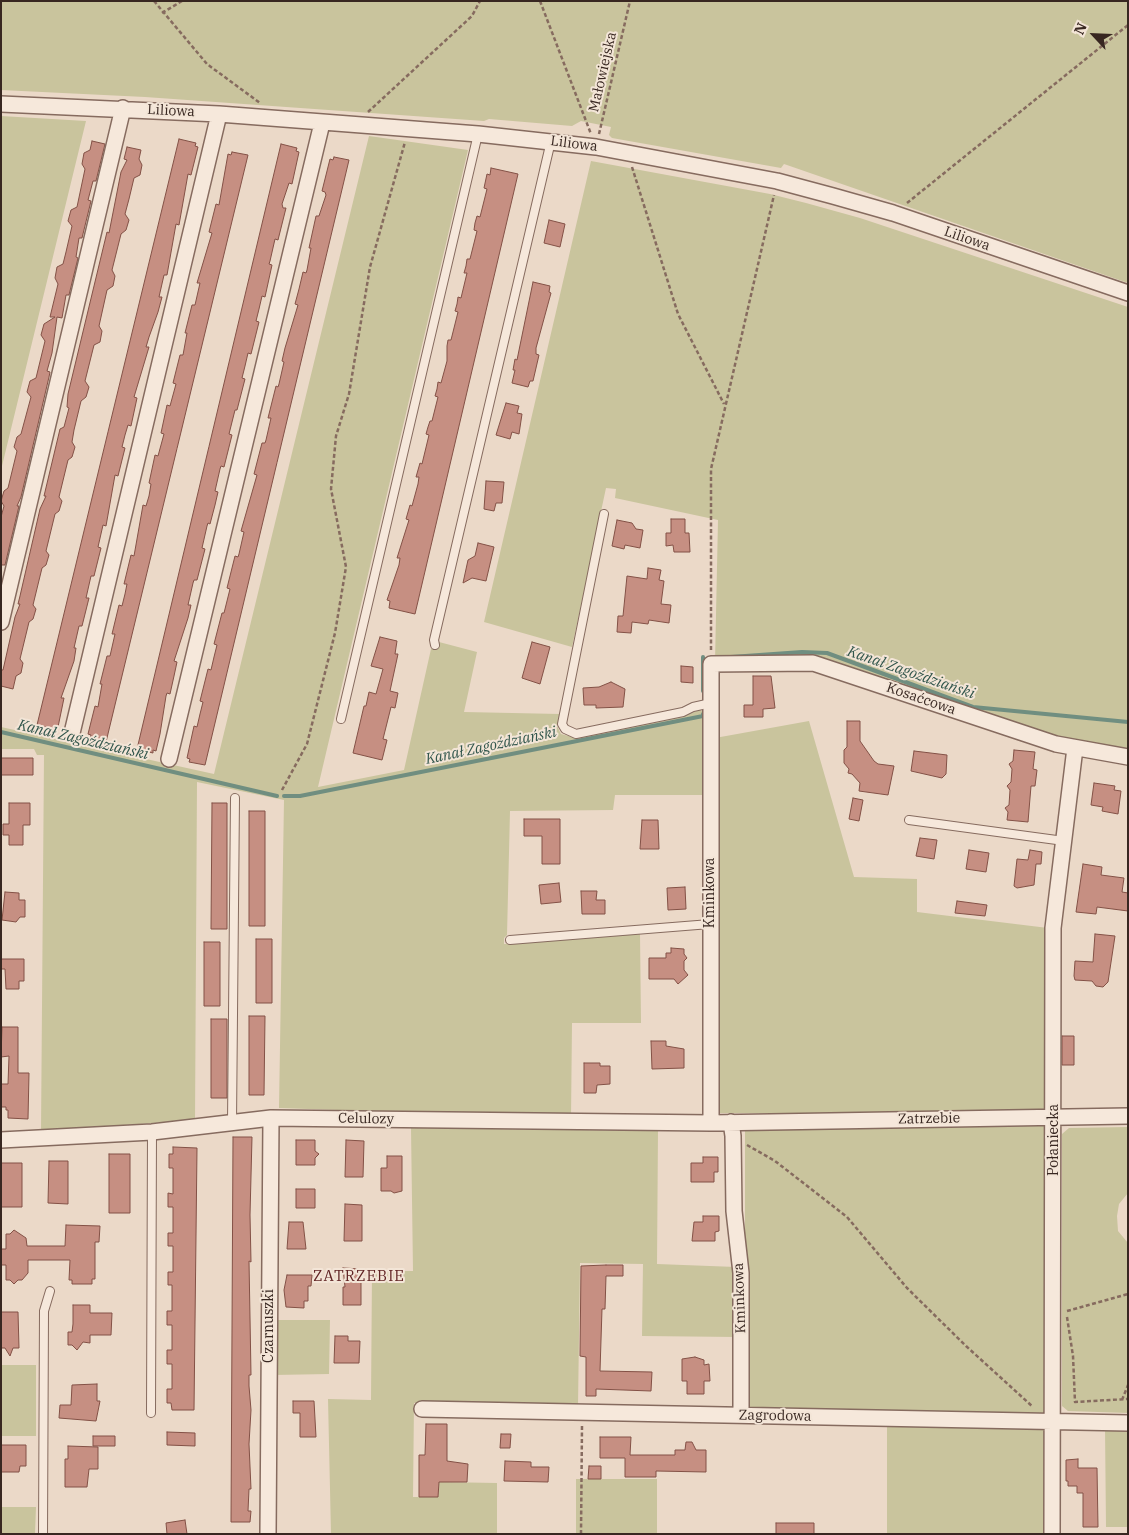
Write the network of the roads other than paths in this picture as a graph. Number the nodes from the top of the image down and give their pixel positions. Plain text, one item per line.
1 (1, 104) edge
2 (123, 108) junction
3 (219, 114) junction
4 (322, 123) junction
5 (478, 134) junction
6 (550, 141) junction
7 (1128, 292) edge
8 (604, 514) dead end
9 (1, 622) edge
10 (435, 645) dead end
11 (711, 664) joint
12 (711, 703) junction
13 (341, 719) dead end
14 (72, 734) dead end
15 (1075, 748) junction
16 (1128, 757) edge
17 (169, 759) dead end
18 (235, 798) dead end
19 (909, 820) dead end
20 (1064, 841) junction
21 (710, 924) junction
22 (510, 940) dead end
23 (1128, 1116) edge
24 (1054, 1117) junction
25 (271, 1118) junction
26 (232, 1122) junction
27 (711, 1123) junction
28 (732, 1129) junction
29 (152, 1132) junction
30 (1, 1140) edge
31 (50, 1291) dead end
32 (422, 1409) dead end
33 (151, 1413) dead end
34 (741, 1415) junction
35 (1052, 1421) junction
36 (1128, 1423) edge
37 (42, 1534) edge
38 (268, 1534) edge
39 (1052, 1534) edge

1 - 2 street, Liliowa
2 - 3 street, Liliowa
2 - 9 street
3 - 4 street, Liliowa
3 - 14 street
4 - 5 street, Liliowa
4 - 17 street
5 - 6 street, Liliowa
5 - 13 lane
6 - 7 street, Liliowa
6 - 10 lane
8 - 12 lane
11 - 12 street, Kminkowa
11 - 15 street, Kosaćcowa
12 - 21 street, Kminkowa
15 - 16 street, Kosaćcowa
15 - 20 street, Połaniecka
18 - 26 lane
19 - 20 lane
20 - 24 street, Połaniecka
21 - 22 lane
21 - 27 street, Kminkowa
23 - 24 street, Zatrzebie
24 - 28 street, Zatrzebie
24 - 35 street, Połaniecka
25 - 26 street, Celulozy
25 - 27 street, Celulozy
25 - 38 street, Czarnuszki
26 - 29 street, Celulozy
27 - 28 street, Celulozy
28 - 34 street, Kminkowa
29 - 30 street, Celulozy
29 - 33 lane
31 - 37 lane
32 - 34 street, Zagrodowa
34 - 35 street, Zagrodowa
35 - 36 street, Zagrodowa
35 - 39 street, Połaniecka

